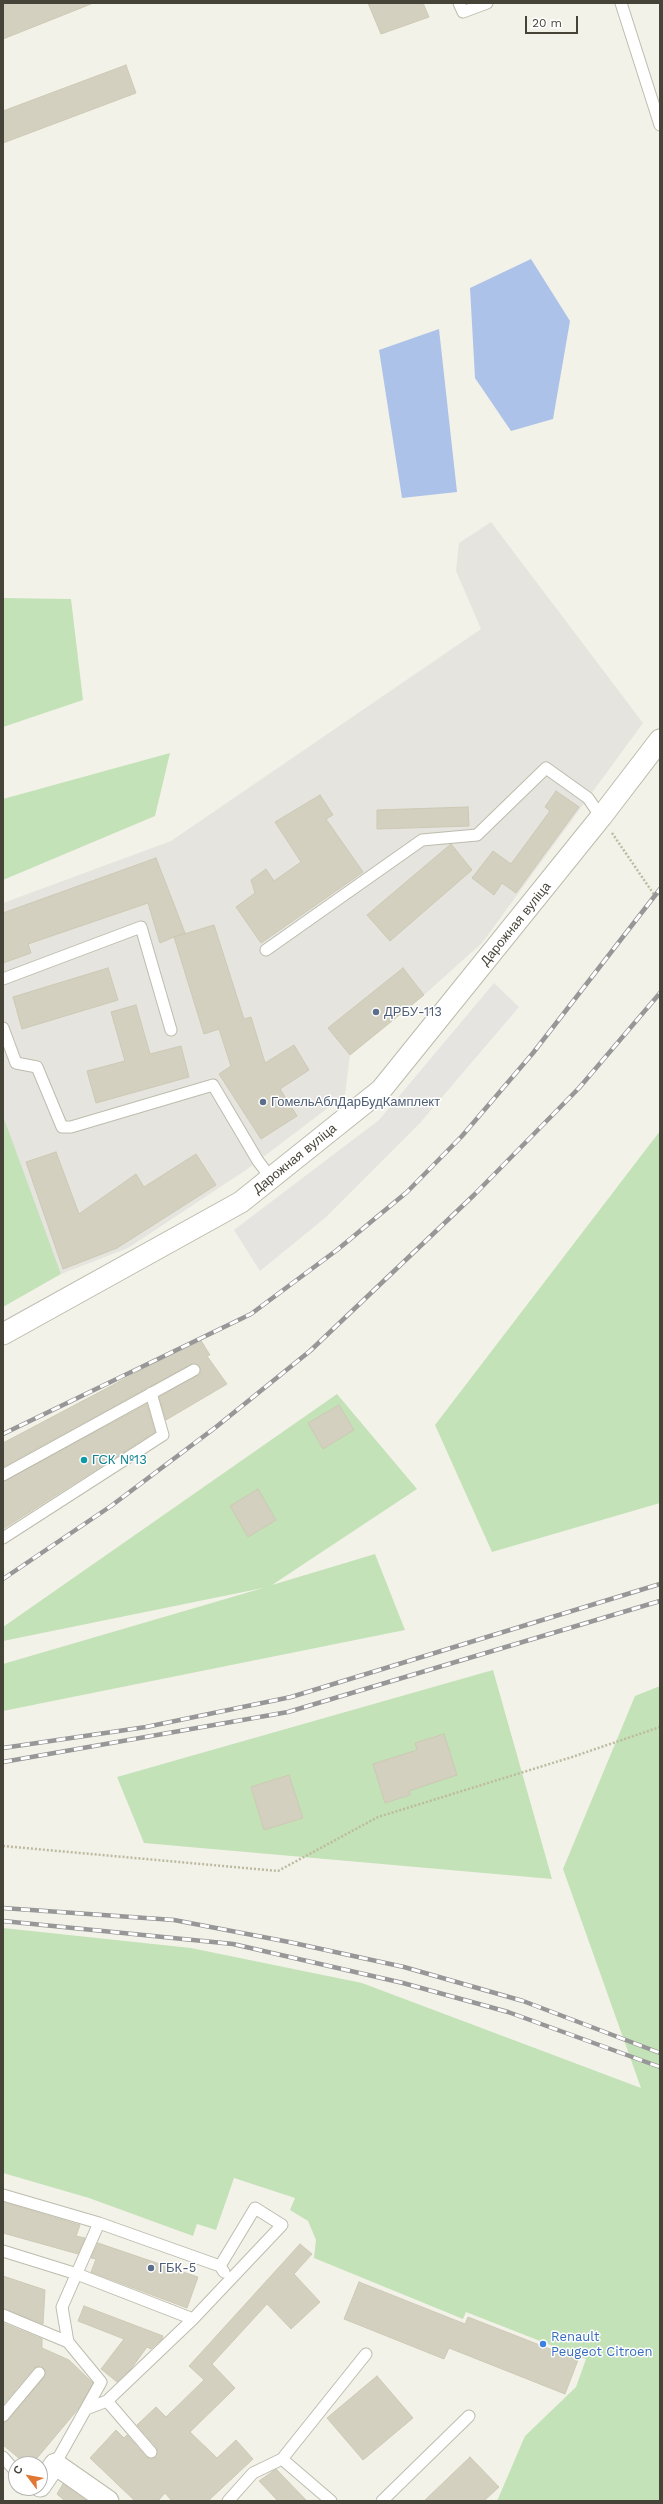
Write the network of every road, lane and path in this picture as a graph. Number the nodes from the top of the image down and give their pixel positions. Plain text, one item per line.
1 (459, 3) edge
2 (486, 3) edge
3 (621, 3) edge
4 (660, 125) edge
5 (660, 740) edge
6 (601, 818) junction
7 (660, 895) edge
8 (266, 950) dead end
9 (3, 979) edge
10 (3, 1028) edge
11 (171, 1030) dead end
12 (271, 1178) junction
13 (3, 1334) edge
14 (194, 1370) dead end
15 (151, 1393) junction
16 (3, 1475) edge
17 (3, 1538) edge
18 (660, 1727) edge
19 (3, 1846) edge
20 (3, 2194) edge
21 (99, 2223) junction
22 (3, 2251) edge
23 (220, 2266) junction
24 (77, 2274) junction
25 (229, 2281) junction
26 (3, 2316) edge
27 (193, 2319) junction
28 (68, 2342) junction
29 (366, 2354) dead end
30 (39, 2372) dead end
31 (107, 2401) junction
32 (86, 2409) junction
33 (3, 2416) edge
34 (469, 2416) dead end
35 (151, 2452) dead end
36 (282, 2459) junction
37 (55, 2464) junction
38 (48, 2473) edge
39 (233, 2500) edge
40 (108, 2501) edge
41 (331, 2501) edge
42 (382, 2501) edge

1 - 2 lane
3 - 4 lane
5 - 6 street, Дарожная вуліца
6 - 7 path
6 - 8 lane
6 - 12 street, Дарожная вуліца
9 - 11 lane
10 - 12 lane
12 - 13 street, Дарожная вуліца
14 - 15 lane
15 - 16 lane
15 - 17 lane
18 - 19 path
20 - 21 lane
21 - 23 lane
21 - 24 lane
22 - 24 lane
23 - 25 lane
23 - 25 lane
24 - 27 lane
24 - 28 lane
25 - 27 lane
26 - 28 lane
27 - 31 lane
28 - 32 lane
29 - 36 lane
30 - 33 lane
31 - 32 lane
31 - 35 lane
32 - 37 lane
34 - 42 lane
36 - 39 lane
36 - 41 lane
37 - 38 street
37 - 40 street

